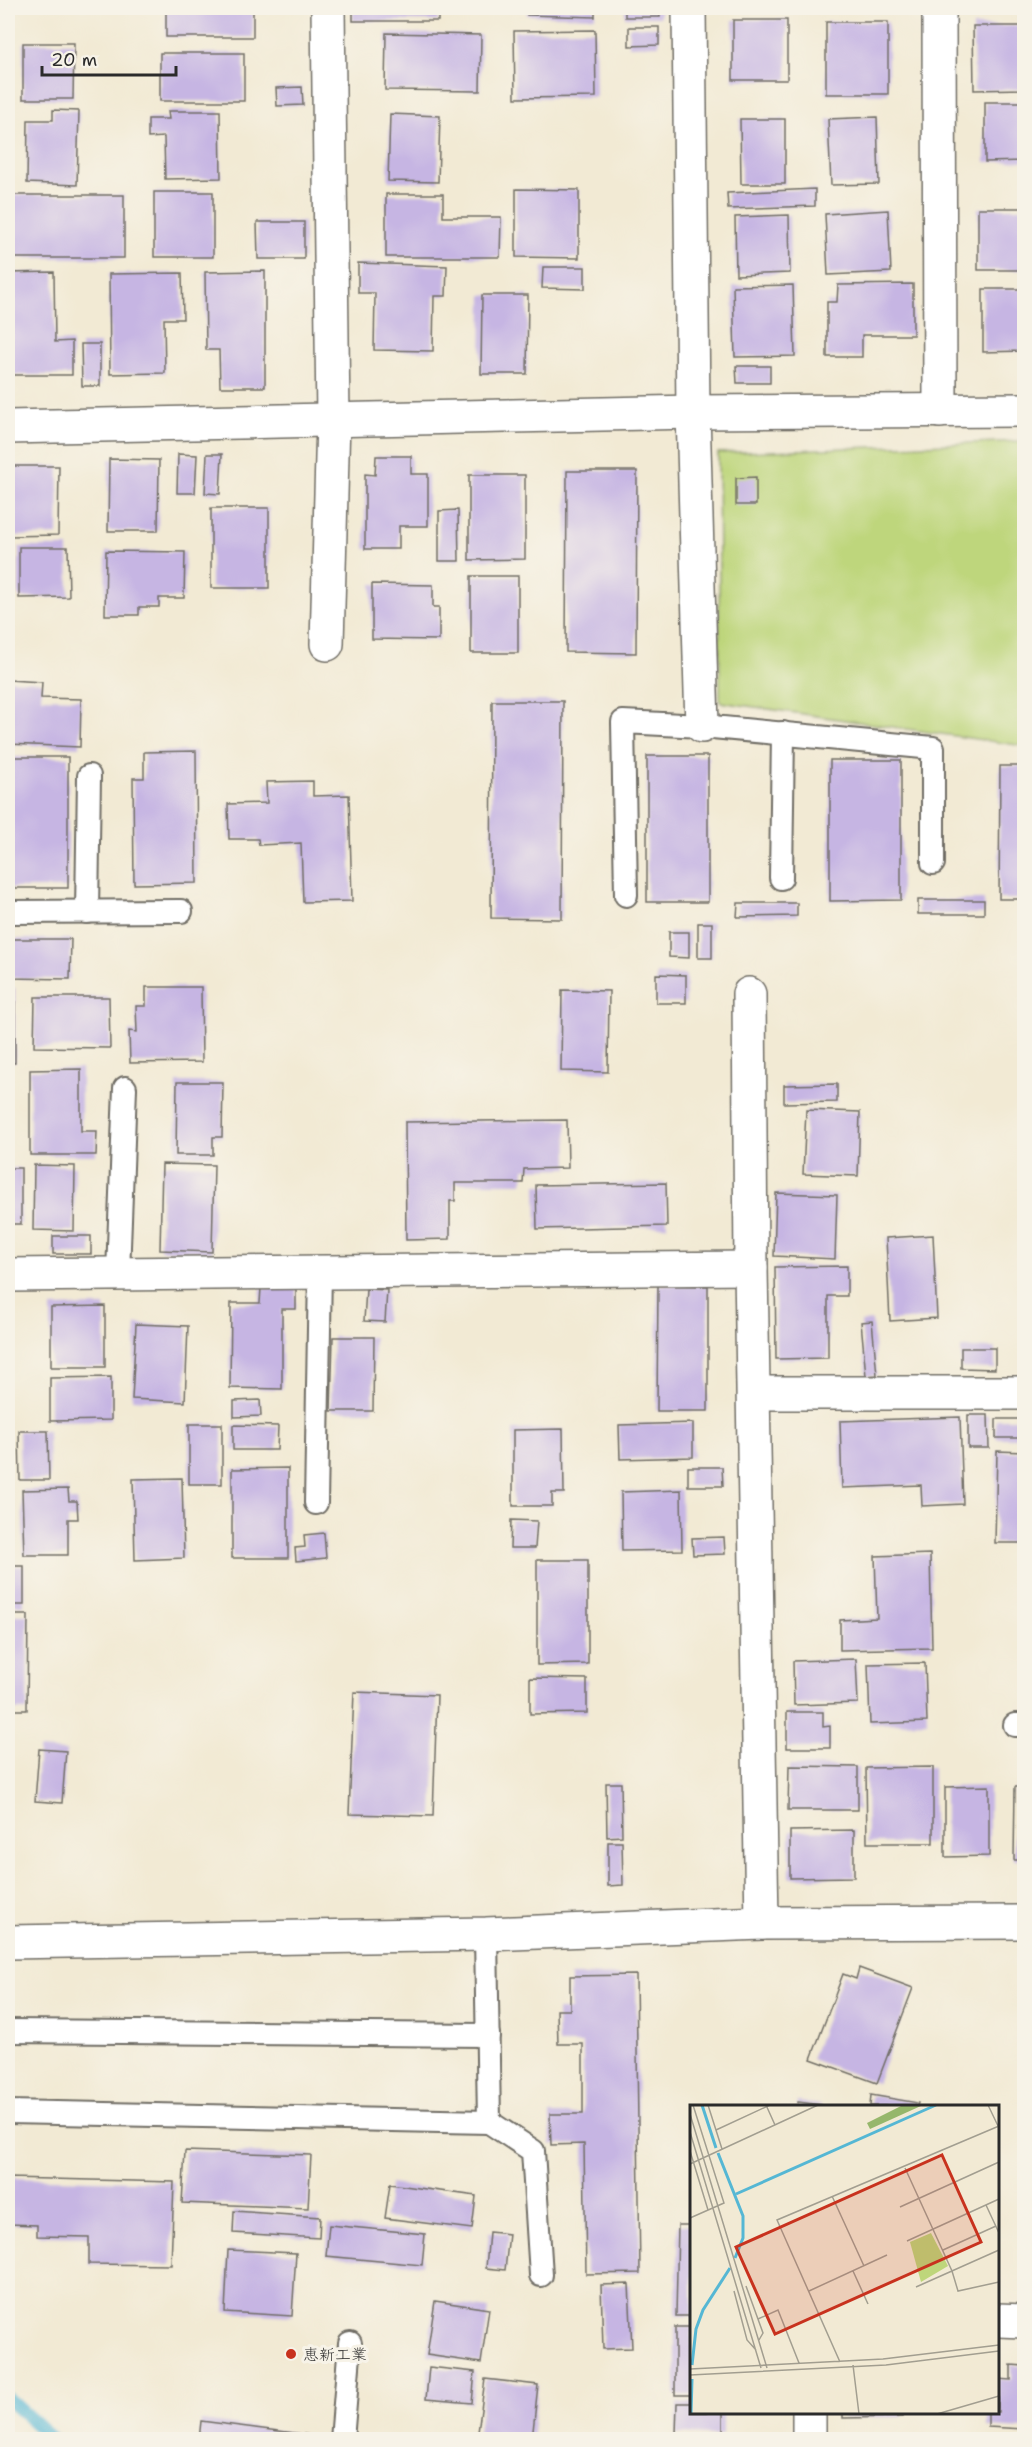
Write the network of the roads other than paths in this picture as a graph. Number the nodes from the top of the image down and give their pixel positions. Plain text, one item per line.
1 (328, 8) edge
2 (689, 8) edge
3 (939, 8) edge
4 (1024, 410) edge
5 (940, 411) junction
6 (693, 412) junction
7 (333, 419) junction
8 (8, 427) edge
9 (327, 644) dead end
10 (702, 726) junction
11 (783, 733) junction
12 (89, 776) dead end
13 (933, 863) dead end
14 (781, 878) dead end
15 (626, 895) dead end
16 (181, 911) dead end
17 (8, 912) edge
18 (87, 912) junction
19 (749, 994) dead end
20 (125, 1088) dead end
21 (751, 1268) junction
22 (320, 1271) junction
23 (118, 1273) junction
24 (8, 1275) edge
25 (754, 1393) junction
26 (1024, 1393) edge
27 (316, 1503) dead end
28 (1024, 1922) edge
29 (762, 1923) junction
30 (486, 1934) junction
31 (8, 1942) edge
32 (8, 2031) edge
33 (488, 2035) junction
34 (8, 2112) edge
35 (489, 2122) junction
36 (541, 2275) dead end
37 (999, 2320) edge
38 (1024, 2321) edge
39 (350, 2343) dead end
40 (809, 2414) edge
41 (342, 2439) edge
42 (809, 2439) edge

1 - 7 street
2 - 6 street
3 - 5 street
4 - 5 street
5 - 6 street
6 - 7 street
6 - 10 street
7 - 8 street
7 - 9 street
10 - 11 lane
10 - 15 lane
11 - 13 lane
11 - 14 lane
12 - 18 lane
16 - 18 lane
17 - 18 lane
19 - 21 street
20 - 23 lane
21 - 22 street
21 - 25 street
22 - 23 street
22 - 27 lane
23 - 24 street
25 - 26 street
25 - 29 street
28 - 29 street
29 - 30 street
30 - 31 street
30 - 33 lane
32 - 33 lane
33 - 35 lane
34 - 35 lane
35 - 36 lane
37 - 38 street
39 - 41 lane
40 - 42 street

